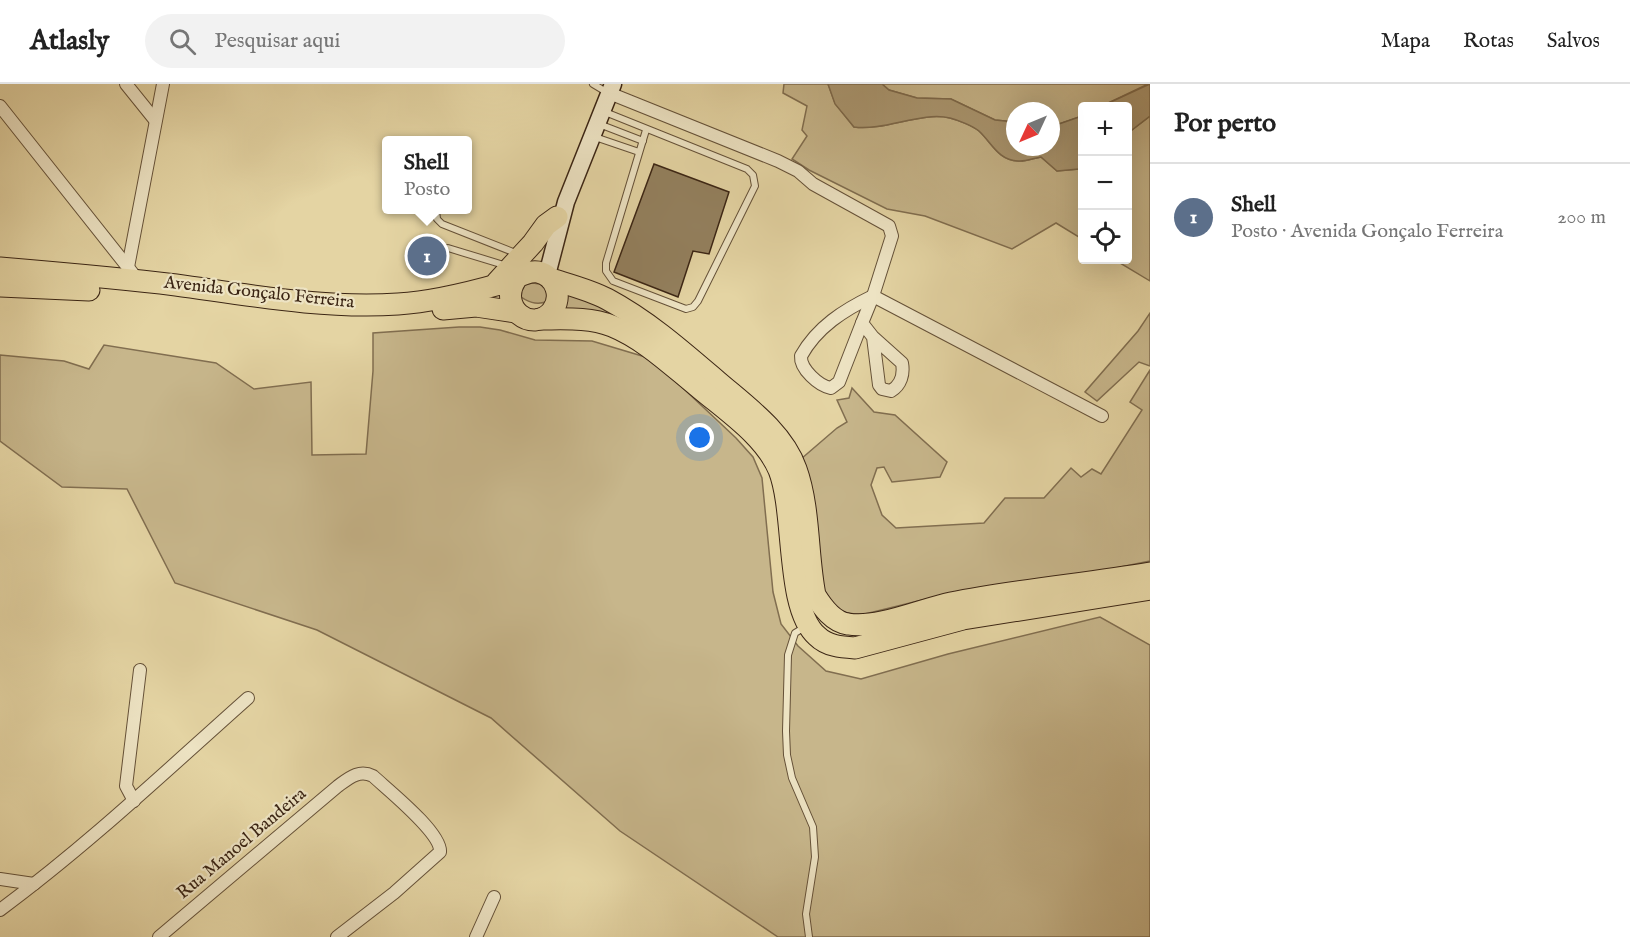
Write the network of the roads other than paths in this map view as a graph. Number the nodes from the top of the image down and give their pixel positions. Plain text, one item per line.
1 (126, 84) edge
2 (163, 84) edge
3 (593, 84) edge
4 (611, 89) edge
5 (0, 106) edge
6 (155, 120) junction
7 (597, 123) junction
8 (646, 130) junction
9 (643, 141) junction
10 (639, 153) junction
11 (562, 209) junction
12 (436, 214) edge
13 (448, 248) dead end
14 (0, 268) edge
15 (518, 269) junction
16 (133, 274) junction
17 (549, 277) junction
18 (0, 286) edge
19 (873, 296) junction
20 (516, 312) junction
21 (540, 319) junction
22 (862, 323) junction
23 (873, 337) dead end
24 (1102, 416) dead end
25 (1150, 573) edge
26 (1150, 589) edge
27 (808, 626) junction
28 (140, 670) dead end
29 (249, 698) dead end
30 (134, 801) junction
31 (0, 879) edge
32 (34, 884) junction
33 (494, 897) dead end
34 (0, 910) edge
35 (159, 937) edge
36 (338, 937) edge
37 (476, 937) edge
38 (809, 937) edge

1 - 6 street
2 - 6 street
3 - 4 lane
4 - 7 main road
4 - 19 street
5 - 16 street
6 - 16 street
7 - 8 lane
7 - 9 lane
7 - 10 lane
7 - 11 main road
8 - 9 lane
8 - 10 lane
9 - 10 lane
11 - 15 highway
11 - 17 main road
12 - 15 lane
13 - 15 lane
14 - 16 highway, Avenida Gonçalo Ferreira
15 - 16 highway, Avenida Gonçalo Ferreira
15 - 17 highway
15 - 20 highway
17 - 21 highway
17 - 25 highway
18 - 20 highway, Avenida Gonçalo Ferreira
19 - 22 street
19 - 22 street
19 - 24 street
20 - 21 highway
21 - 27 highway
22 - 23 street
26 - 27 highway
27 - 38 lane
28 - 30 street
29 - 30 street
30 - 32 street
31 - 32 street
32 - 34 street
33 - 37 street
35 - 36 street, Rua Manoel Bandeira

